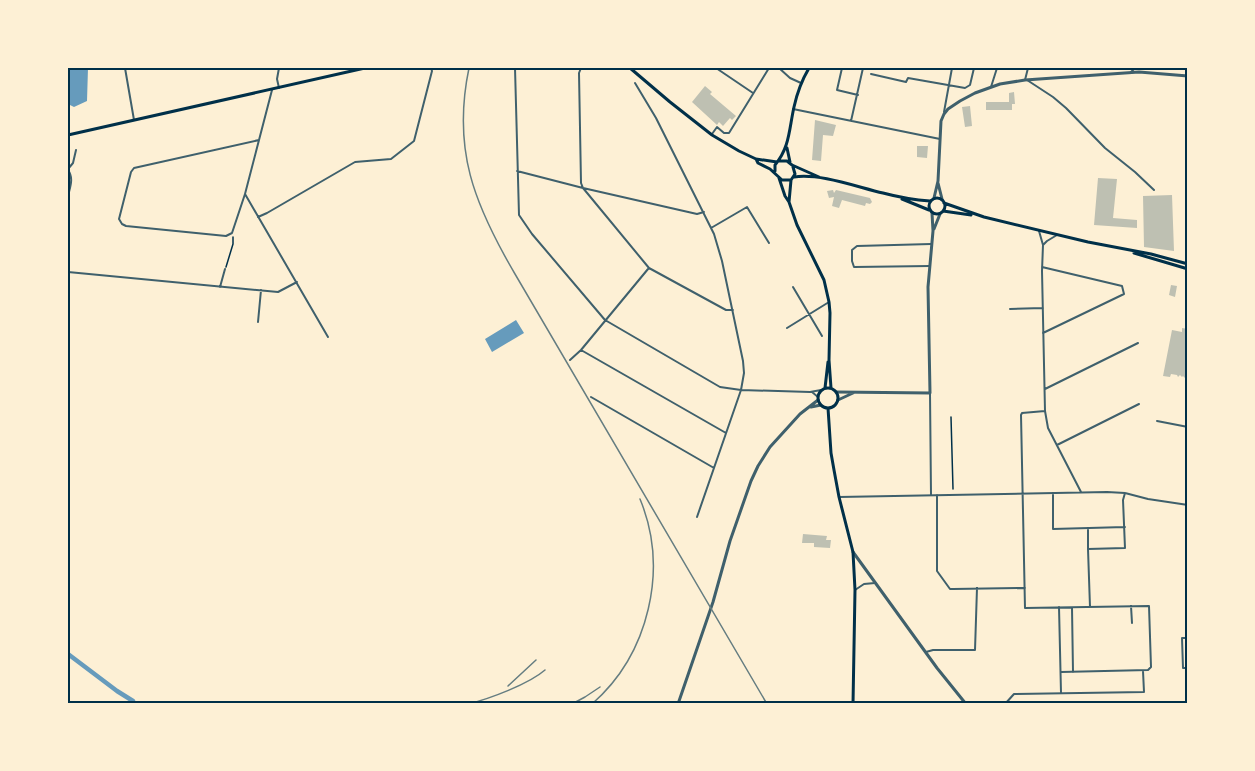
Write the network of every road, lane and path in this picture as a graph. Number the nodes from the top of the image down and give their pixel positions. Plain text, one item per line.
1 (125, 68) edge
2 (279, 68) edge
3 (365, 68) edge
4 (431, 68) edge
5 (515, 68) edge
6 (581, 68) edge
7 (630, 68) edge
8 (716, 68) edge
9 (769, 68) edge
10 (779, 68) edge
11 (809, 68) edge
12 (842, 68) edge
13 (863, 68) edge
14 (952, 68) edge
15 (974, 68) edge
16 (997, 68) edge
17 (1028, 68) edge
18 (1135, 68) edge
19 (1145, 68) edge
20 (1131, 72) junction
21 (1150, 72) junction
22 (871, 74) dead end
23 (1188, 76) edge
24 (1026, 80) junction
25 (635, 83) dead end
26 (801, 83) junction
27 (949, 86) junction
28 (991, 87) junction
29 (279, 88) junction
30 (272, 90) junction
31 (753, 93) junction
32 (858, 94) junction
33 (793, 109) junction
34 (944, 114) junction
35 (134, 120) junction
36 (851, 121) junction
37 (68, 135) edge
38 (712, 135) junction
39 (940, 139) junction
40 (259, 140) junction
41 (787, 146) junction
42 (76, 150) dead end
43 (756, 159) junction
44 (778, 162) junction
45 (791, 164) junction
46 (68, 170) edge
47 (517, 171) junction
48 (776, 173) junction
49 (821, 177) junction
50 (780, 178) junction
51 (793, 179) junction
52 (938, 181) junction
53 (583, 188) junction
54 (1154, 190) dead end
55 (245, 194) junction
56 (68, 196) edge
57 (898, 197) junction
58 (932, 200) junction
59 (943, 201) junction
60 (789, 202) junction
61 (704, 212) junction
62 (931, 212) junction
63 (942, 212) junction
64 (977, 215) junction
65 (258, 217) junction
66 (711, 228) junction
67 (1039, 230) junction
68 (933, 231) junction
69 (231, 233) junction
70 (1057, 235) junction
71 (770, 243) dead end
72 (931, 244) junction
73 (1042, 245) junction
74 (1127, 251) junction
75 (1188, 264) edge
76 (930, 266) junction
77 (1042, 267) junction
78 (649, 268) junction
79 (225, 269) joint
80 (1188, 269) edge
81 (68, 272) edge
82 (297, 282) junction
83 (220, 286) junction
84 (793, 287) dead end
85 (261, 290) junction
86 (829, 302) junction
87 (1043, 308) junction
88 (1010, 309) dead end
89 (733, 310) junction
90 (809, 314) junction
91 (605, 320) junction
92 (258, 322) dead end
93 (787, 328) dead end
94 (1043, 333) junction
95 (822, 336) dead end
96 (328, 337) dead end
97 (1138, 343) dead end
98 (581, 350) junction
99 (570, 360) dead end
100 (829, 360) junction
101 (831, 388) junction
102 (823, 389) junction
103 (1045, 389) junction
104 (741, 390) junction
105 (812, 392) junction
106 (837, 392) junction
107 (854, 393) junction
108 (930, 393) junction
109 (591, 397) dead end
110 (818, 399) junction
111 (838, 400) junction
112 (1139, 404) dead end
113 (821, 405) junction
114 (810, 408) junction
115 (828, 408) junction
116 (1045, 411) junction
117 (951, 417) dead end
118 (1157, 421) dead end
119 (1188, 427) edge
120 (726, 433) junction
121 (1057, 445) junction
122 (714, 468) junction
123 (953, 489) dead end
124 (1081, 492) junction
125 (1053, 493) junction
126 (1125, 493) junction
127 (1023, 494) junction
128 (931, 495) junction
129 (937, 495) junction
130 (839, 497) junction
131 (1188, 505) edge
132 (698, 517) dead end
133 (1125, 527) junction
134 (1088, 528) junction
135 (1088, 549) junction
136 (853, 552) junction
137 (876, 582) junction
138 (977, 588) junction
139 (1025, 588) junction
140 (855, 590) junction
141 (1131, 606) junction
142 (1059, 607) junction
143 (1072, 607) junction
144 (1090, 607) junction
145 (1132, 623) dead end
146 (1188, 638) edge
147 (926, 652) junction
148 (1188, 668) edge
149 (1143, 671) junction
150 (1060, 672) junction
151 (1073, 672) junction
152 (1061, 693) junction
153 (678, 704) edge
154 (853, 704) edge
155 (966, 704) edge
156 (1005, 704) edge

1 - 35 street
2 - 29 street
3 - 29 main road
4 - 65 street
5 - 47 street
6 - 53 street
7 - 38 main road
8 - 31 street
9 - 31 street
10 - 26 street
11 - 26 main road
12 - 32 street
13 - 32 street
14 - 27 street
15 - 27 street
16 - 28 street
17 - 24 street
18 - 20 street
19 - 21 street
20 - 21 street
20 - 24 street
21 - 23 street
22 - 27 street
24 - 28 street
24 - 54 street
25 - 61 street
26 - 33 main road
27 - 34 street
28 - 34 street
29 - 30 main road
30 - 35 main road
30 - 40 street
31 - 38 street
32 - 36 street
33 - 36 street
33 - 41 main road
34 - 39 street
35 - 37 main road
36 - 39 street
38 - 43 main road
39 - 52 street
40 - 55 street
40 - 69 street
41 - 44 main road
41 - 45 main road
42 - 46 street
43 - 44 main road
43 - 48 main road
44 - 45 main road
44 - 48 main road
45 - 49 main road
45 - 51 main road
46 - 56 street
47 - 53 street
47 - 91 street
48 - 50 main road
49 - 51 main road
49 - 57 main road
50 - 51 main road
50 - 60 main road
51 - 60 main road
52 - 58 street
52 - 59 street
53 - 61 street
53 - 78 street
55 - 65 street
55 - 69 street
57 - 58 main road
57 - 62 main road
58 - 59 main road
58 - 62 main road
59 - 63 main road
59 - 64 main road
60 - 86 main road
61 - 66 street
62 - 63 main road
62 - 68 street
63 - 64 main road
63 - 68 street
64 - 67 main road
65 - 82 street
66 - 71 street
66 - 89 street
67 - 70 main road
67 - 73 street
68 - 72 street
69 - 79 path
70 - 73 street
70 - 74 main road
72 - 76 street
72 - 76 street
73 - 77 street
74 - 75 main road
74 - 80 main road
76 - 108 street
77 - 87 street
77 - 94 street
78 - 89 street
78 - 91 street
79 - 83 street
81 - 83 street
82 - 85 street
82 - 96 street
83 - 85 street
84 - 90 street
85 - 92 street
86 - 90 street
86 - 100 main road
87 - 88 street
87 - 94 street
89 - 104 street
90 - 93 street
90 - 95 street
91 - 98 street
91 - 104 street
94 - 103 street
97 - 103 street
98 - 99 street
98 - 120 street
100 - 101 main road
100 - 102 main road
101 - 102 main road
101 - 106 main road
102 - 105 street
102 - 110 main road
103 - 116 street
104 - 105 street
104 - 120 street
105 - 110 street
106 - 107 street
106 - 111 main road
107 - 108 street
107 - 111 street
108 - 128 street
109 - 122 street
110 - 113 main road
110 - 114 street
111 - 115 main road
112 - 121 street
113 - 114 street
113 - 115 main road
114 - 153 street
115 - 130 main road
116 - 121 street
116 - 127 street
117 - 123 path
118 - 119 street
120 - 122 street
121 - 124 street
122 - 132 street
124 - 125 street
124 - 126 street
125 - 127 street
125 - 134 street
126 - 131 street
126 - 133 street
127 - 129 street
127 - 139 street
128 - 129 street
128 - 130 street
129 - 138 street
130 - 136 main road
133 - 134 street
133 - 135 street
134 - 135 street
135 - 144 street
136 - 137 street
136 - 140 main road
137 - 140 street
137 - 147 street
138 - 139 street
138 - 147 street
139 - 142 street
140 - 154 main road
141 - 144 street
141 - 145 street
141 - 149 street
142 - 143 street
142 - 150 street
143 - 144 street
143 - 151 street
146 - 148 street
147 - 155 street
149 - 151 street
149 - 152 street
150 - 151 street
150 - 152 street
152 - 156 street

